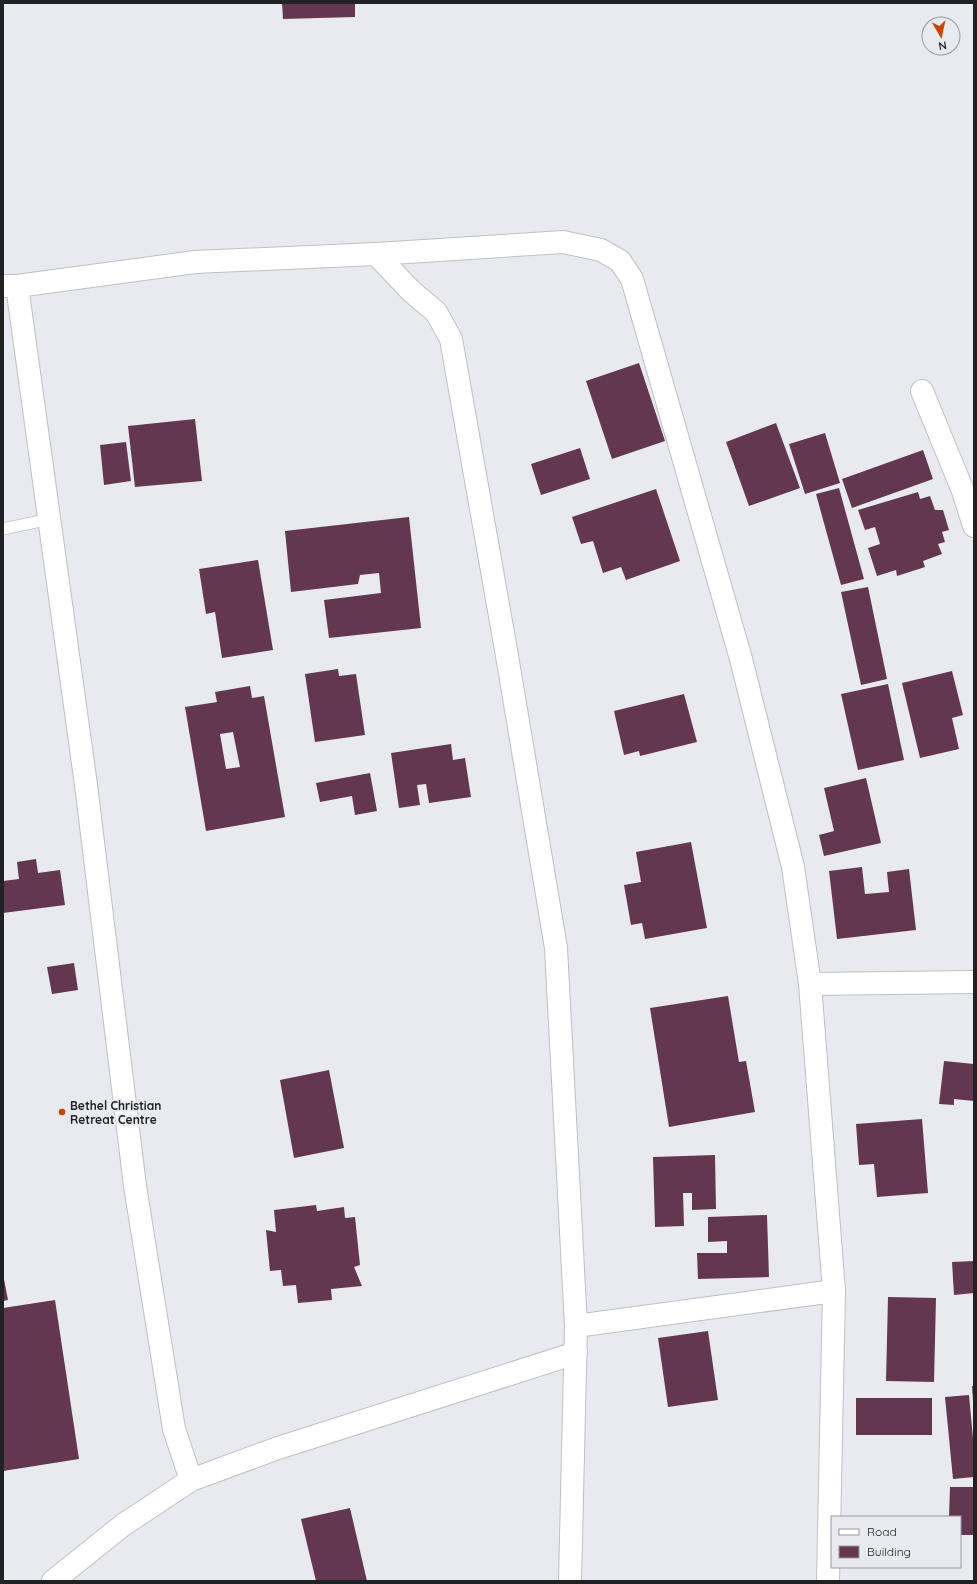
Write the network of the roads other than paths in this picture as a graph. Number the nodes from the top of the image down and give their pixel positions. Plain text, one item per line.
1 (376, 254) junction
2 (10, 286) edge
3 (922, 391) dead end
4 (50, 519) junction
5 (974, 526) edge
6 (3, 529) edge
7 (974, 982) edge
8 (810, 984) junction
9 (834, 1291) junction
10 (576, 1326) junction
11 (576, 1353) junction
12 (191, 1480) junction
13 (53, 1581) edge
14 (570, 1581) edge
15 (828, 1581) edge

1 - 2 street
1 - 8 street
1 - 10 street
2 - 4 street
3 - 5 street
4 - 6 lane
4 - 12 street
7 - 8 street
8 - 9 street
9 - 10 street
9 - 15 street
10 - 11 street
11 - 12 street
11 - 14 street
12 - 13 street

